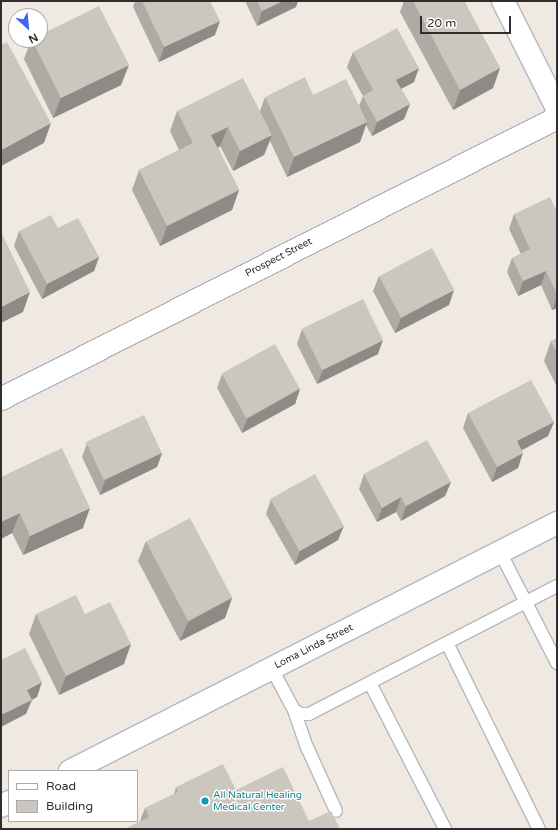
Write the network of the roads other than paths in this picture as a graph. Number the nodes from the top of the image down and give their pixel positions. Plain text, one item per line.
1 (503, 1) edge
2 (557, 108) edge
3 (557, 118) edge
4 (1, 399) edge
5 (557, 523) edge
6 (500, 552) junction
7 (557, 586) edge
8 (526, 602) junction
9 (446, 643) junction
10 (557, 663) edge
11 (272, 669) junction
12 (370, 683) junction
13 (294, 710) junction
14 (72, 770) edge
15 (336, 811) dead end
16 (446, 829) edge
17 (538, 829) edge

1 - 2 street
3 - 4 street, Prospect Street
5 - 6 street, Loma Linda Street
6 - 8 lane
6 - 11 street, Loma Linda Street
7 - 8 lane
8 - 9 lane
8 - 10 lane
9 - 12 lane
9 - 17 lane
11 - 13 lane
11 - 14 street, Loma Linda Street
12 - 13 lane
12 - 16 lane
13 - 15 lane

